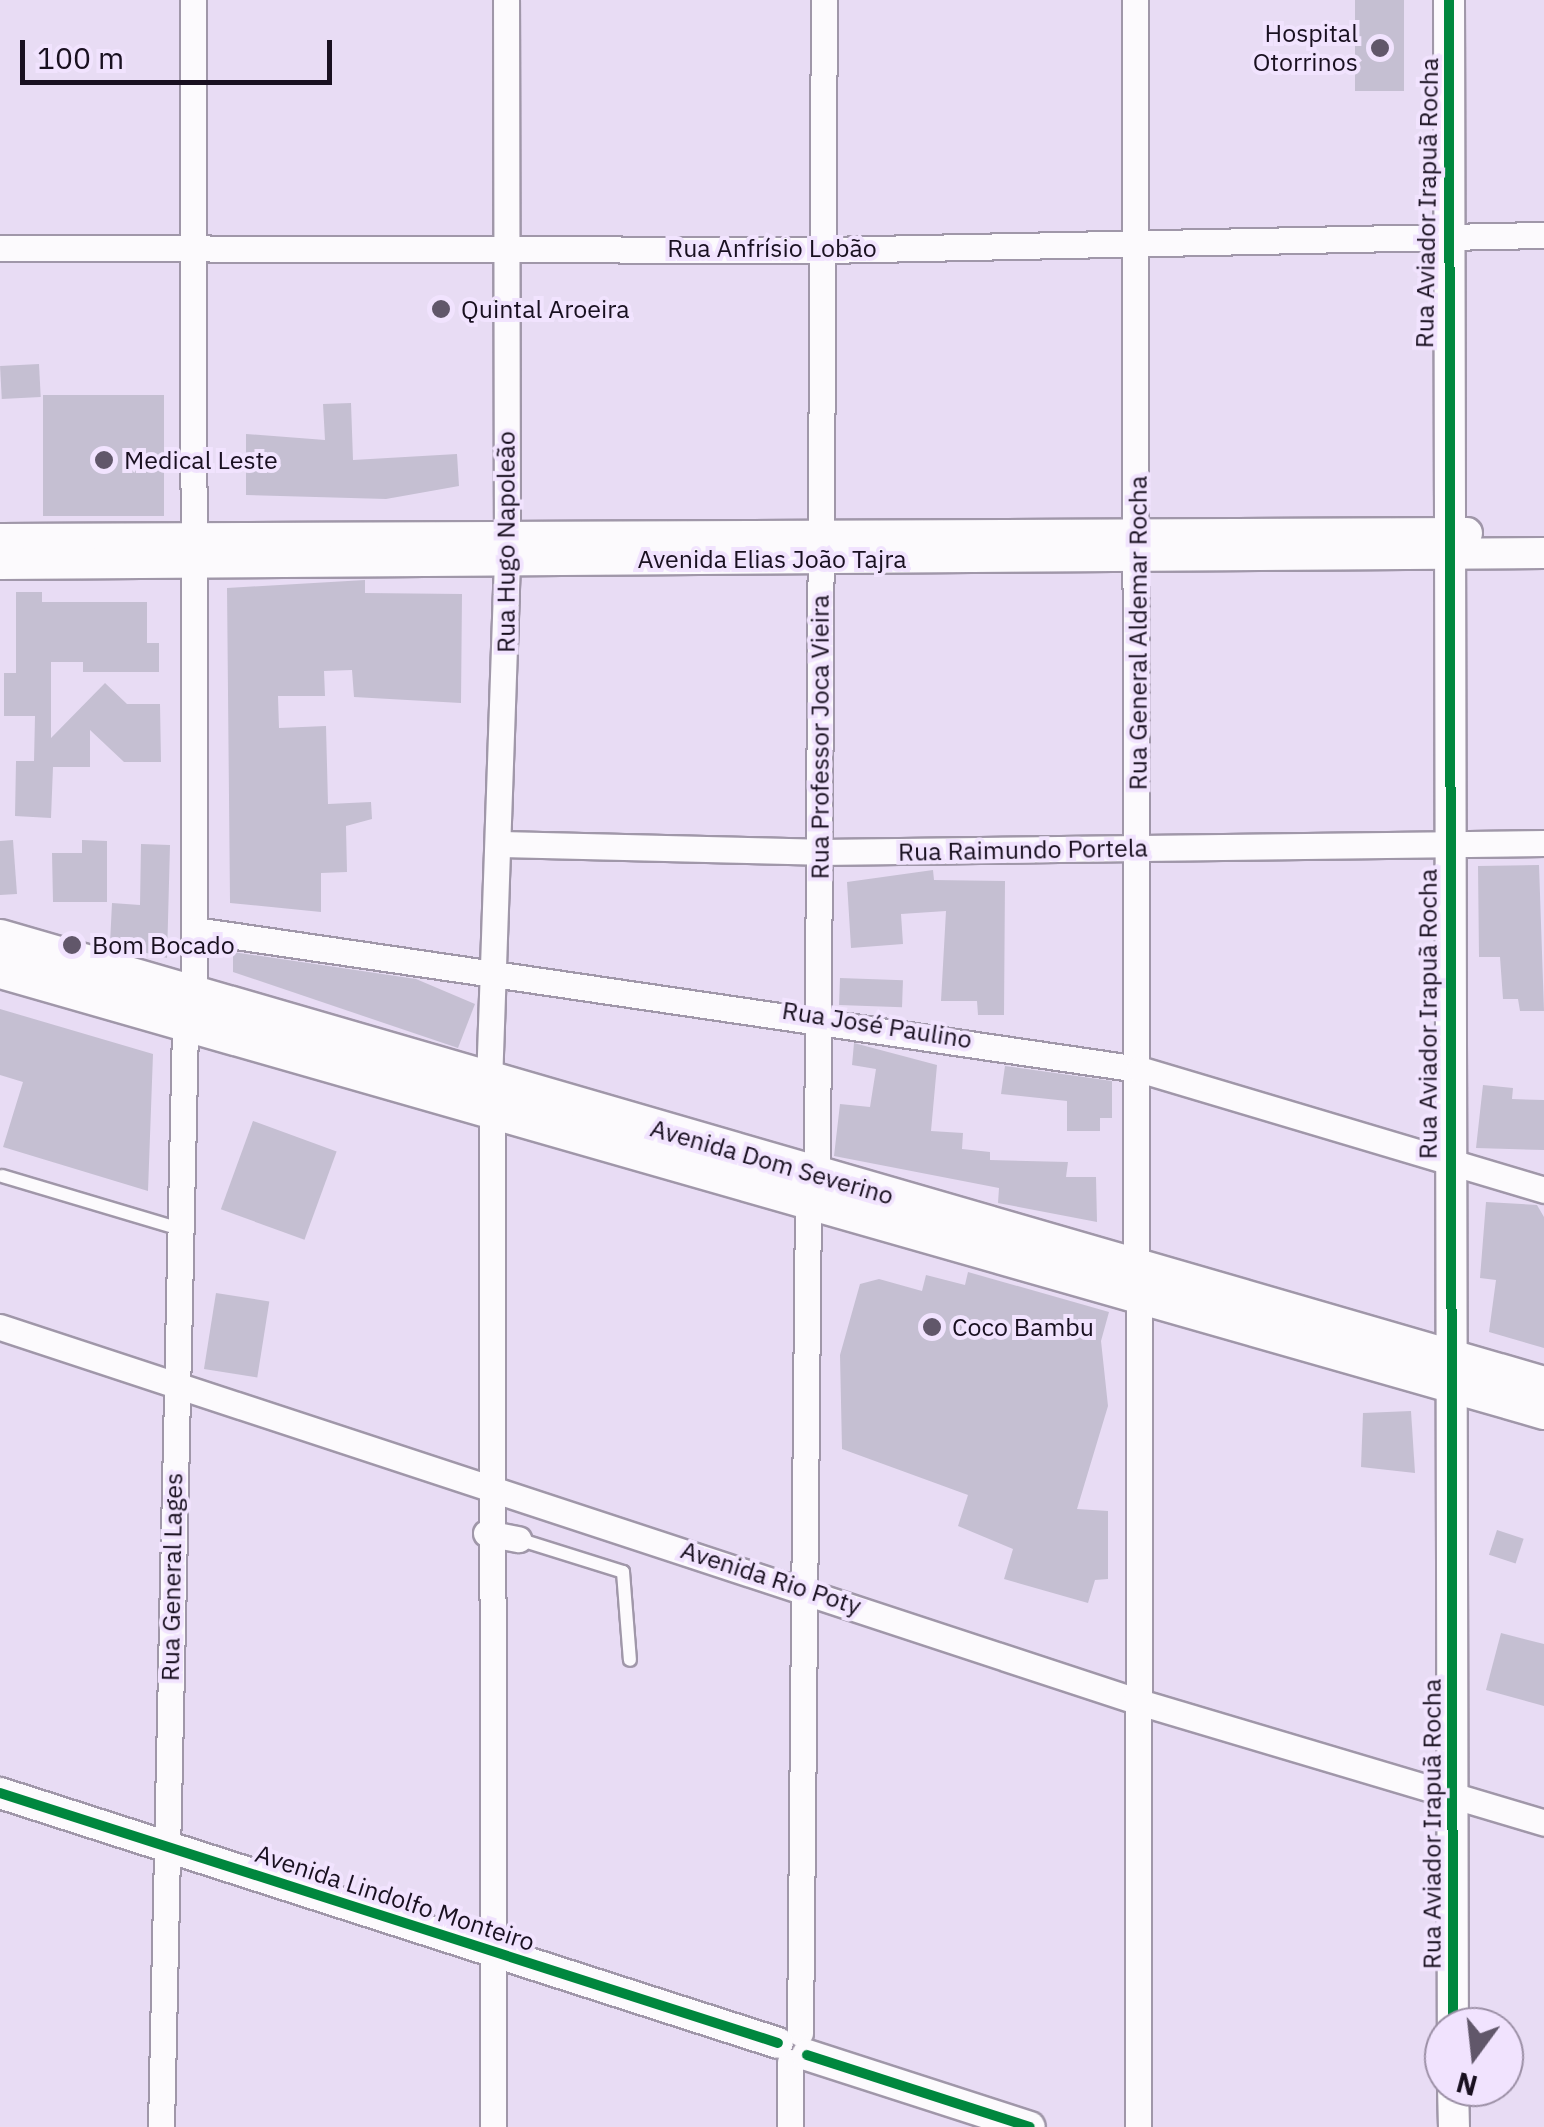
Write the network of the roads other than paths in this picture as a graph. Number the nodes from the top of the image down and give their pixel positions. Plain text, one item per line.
1 (193, 0) edge
2 (506, 0) edge
3 (824, 0) edge
4 (1134, 0) edge
5 (1449, 0) edge
6 (1444, 234) junction
7 (1544, 235) edge
8 (1134, 244) junction
9 (506, 245) junction
10 (195, 246) junction
11 (0, 248) edge
12 (824, 250) junction
13 (1544, 532) edge
14 (0, 538) edge
15 (1446, 543) junction
16 (822, 545) junction
17 (1137, 545) junction
18 (194, 550) junction
19 (507, 550) junction
20 (1544, 553) edge
21 (0, 564) edge
22 (1448, 843) junction
23 (1544, 843) edge
24 (502, 844) junction
25 (1140, 850) junction
26 (819, 852) junction
27 (195, 930) junction
28 (0, 937) edge
29 (0, 970) edge
30 (495, 970) junction
31 (190, 1010) junction
32 (818, 1014) junction
33 (1139, 1068) junction
34 (491, 1098) junction
35 (1449, 1162) junction
36 (2, 1176) dead end
37 (813, 1188) junction
38 (1544, 1190) edge
39 (180, 1229) junction
40 (1137, 1282) junction
41 (0, 1327) edge
42 (1452, 1370) junction
43 (1544, 1384) edge
44 (176, 1386) junction
45 (1544, 1411) edge
46 (486, 1486) junction
47 (486, 1533) junction
48 (518, 1539) joint
49 (807, 1588) junction
50 (630, 1660) dead end
51 (1136, 1701) junction
52 (0, 1793) edge
53 (1451, 1794) junction
54 (1544, 1823) edge
55 (166, 1846) junction
56 (492, 1948) junction
57 (1453, 2007) edge
58 (794, 2048) junction
59 (161, 2127) edge
60 (493, 2127) edge
61 (790, 2127) edge
62 (1030, 2127) edge
63 (1138, 2127) edge

1 - 10 street, Rua General Lages
2 - 9 street, Rua Hugo Napoleão
3 - 12 street, Rua Professor Joca Vieira
4 - 8 street, Rua General Aldemar Rocha
5 - 6 street, Rua Aviador Irapuã Rocha
6 - 7 street, Rua Anfrísio Lobão
6 - 8 street, Rua Anfrísio Lobão
6 - 15 street, Rua Aviador Irapuã Rocha
8 - 12 street, Rua Anfrísio Lobão
8 - 17 street, Rua General Aldemar Rocha
9 - 10 street, Rua Anfrísio Lobão
9 - 12 street, Rua Anfrísio Lobão
9 - 19 street, Rua Hugo Napoleão
10 - 11 street, Rua Anfrísio Lobão
10 - 18 street, Rua General Lages
12 - 16 street, Rua Professor Joca Vieira
13 - 15 street, Avenida Elias João Tajra
14 - 18 street, Avenida Elias João Tajra
15 - 17 street, Avenida Elias João Tajra
15 - 20 street, Avenida Elias João Tajra
15 - 22 street, Rua Aviador Irapuã Rocha
16 - 17 street, Avenida Elias João Tajra
16 - 19 street, Avenida Elias João Tajra
16 - 26 street, Rua Professor Joca Vieira
17 - 25 street, Rua General Aldemar Rocha
18 - 19 street, Avenida Elias João Tajra
18 - 21 street, Avenida Elias João Tajra
18 - 27 street, Rua General Lages
19 - 24 street, Rua Hugo Napoleão
22 - 23 street, Rua Raimundo Portela
22 - 25 street, Rua Raimundo Portela
22 - 35 street, Rua Aviador Irapuã Rocha
24 - 26 street, Rua Raimundo Portela
24 - 30 street, Rua Hugo Napoleão
25 - 26 street, Rua Raimundo Portela
25 - 33 street, Rua General Aldemar Rocha
26 - 32 street, Rua Professor Joca Vieira
27 - 30 street, Rua José Paulino
27 - 31 street, Rua General Lages
28 - 31 main road, Avenida Dom Severino
29 - 31 main road, Avenida Dom Severino
30 - 32 street, Rua José Paulino
30 - 34 street, Rua Hugo Napoleão
31 - 34 main road, Avenida Dom Severino
31 - 39 street, Rua General Lages
32 - 33 street, Rua José Paulino
32 - 37 street, Rua Professor Joca Vieira
33 - 35 street, Rua José Paulino
33 - 40 street, Rua General Aldemar Rocha
34 - 37 main road, Avenida Dom Severino
34 - 46 street, Rua Hugo Napoleão
35 - 38 street, Rua José Paulino
35 - 42 street, Rua Aviador Irapuã Rocha
36 - 39 lane
37 - 40 main road, Avenida Dom Severino
37 - 49 street, Rua Professor Joca Vieira
39 - 44 street, Rua General Lages
40 - 42 main road, Avenida Dom Severino
40 - 51 street, Rua General Aldemar Rocha
41 - 44 street, Avenida Rio Poty
42 - 43 main road, Avenida Dom Severino
42 - 45 main road, Avenida Dom Severino
42 - 53 street, Rua Aviador Irapuã Rocha
44 - 46 street, Avenida Rio Poty
44 - 55 street, Rua General Lages
46 - 47 street, Rua Hugo Napoleão
46 - 49 street, Avenida Rio Poty
47 - 48 street
47 - 56 street, Rua Hugo Napoleão
48 - 50 lane
49 - 51 street, Avenida Rio Poty
49 - 58 street, Rua Professor Joca Vieira
51 - 53 street, Avenida Rio Poty
51 - 63 street, Rua General Aldemar Rocha
52 - 55 street, Avenida Lindolfo Monteiro
53 - 54 street, Avenida Rio Poty
53 - 57 street, Rua Aviador Irapuã Rocha
55 - 56 street, Avenida Lindolfo Monteiro
55 - 59 street, Rua General Lages
56 - 58 street, Avenida Lindolfo Monteiro
56 - 60 street, Rua Hugo Napoleão
58 - 61 street, Rua Professor Joca Vieira
58 - 62 street, Avenida Lindolfo Monteiro

